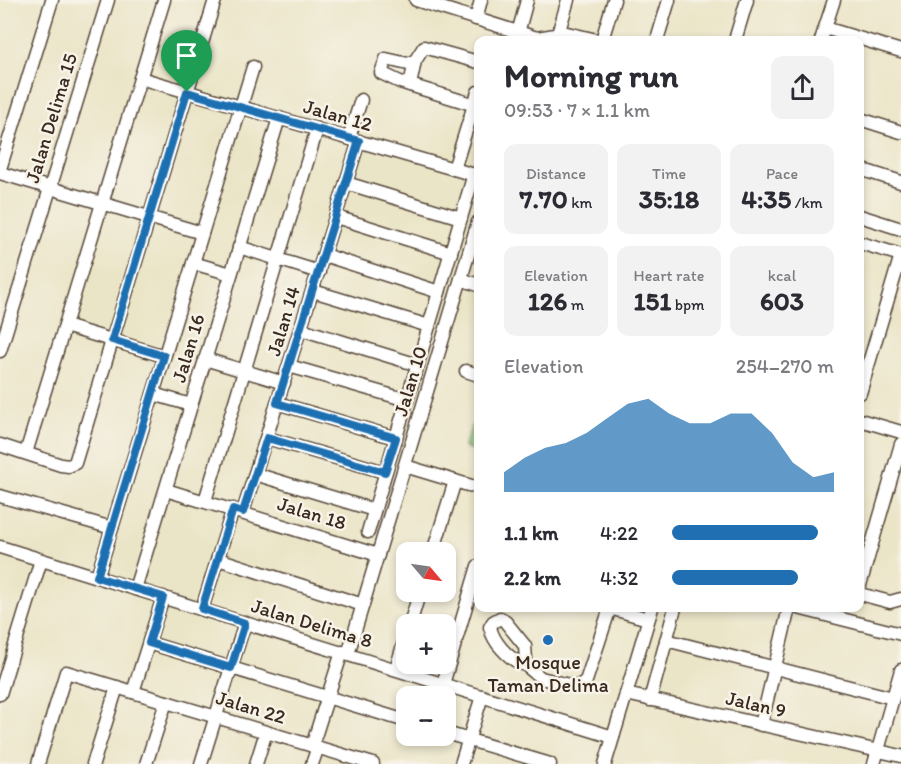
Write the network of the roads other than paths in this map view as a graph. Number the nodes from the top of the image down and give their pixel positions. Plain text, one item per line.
1 (52, 0) edge
2 (108, 0) edge
3 (164, 0) edge
4 (215, 0) edge
5 (416, 0) edge
6 (481, 0) edge
7 (527, 0) edge
8 (568, 0) edge
9 (614, 0) edge
10 (669, 0) edge
11 (747, 0) edge
12 (834, 0) edge
13 (442, 4) edge
14 (476, 19) junction
15 (825, 28) junction
16 (518, 33) junction
17 (558, 34) junction
18 (526, 36) edge
19 (552, 36) edge
20 (584, 36) edge
21 (603, 36) edge
22 (658, 36) edge
23 (736, 36) edge
24 (822, 36) edge
25 (851, 36) edge
26 (864, 40) edge
27 (901, 51) edge
28 (415, 61) junction
29 (474, 61) edge
30 (253, 67) dead end
31 (140, 78) junction
32 (410, 85) junction
33 (187, 92) junction
34 (361, 100) dead end
35 (474, 105) edge
36 (240, 107) junction
37 (474, 108) edge
38 (279, 118) junction
39 (864, 120) edge
40 (317, 129) junction
41 (901, 132) edge
42 (354, 140) junction
43 (454, 169) junction
44 (864, 170) edge
45 (0, 171) edge
46 (474, 174) edge
47 (474, 181) edge
48 (901, 182) edge
49 (346, 183) junction
50 (50, 188) junction
51 (102, 203) junction
52 (149, 217) junction
53 (864, 217) edge
54 (336, 218) junction
55 (462, 218) junction
56 (901, 229) edge
57 (202, 233) junction
58 (474, 235) edge
59 (864, 244) edge
60 (239, 247) junction
61 (451, 253) junction
62 (324, 255) junction
63 (901, 255) edge
64 (278, 260) junction
65 (193, 263) junction
66 (318, 272) junction
67 (231, 274) junction
68 (461, 279) junction
69 (474, 284) edge
70 (313, 291) junction
71 (439, 292) junction
72 (65, 326) junction
73 (429, 326) junction
74 (301, 329) junction
75 (112, 340) junction
76 (0, 351) edge
77 (164, 356) junction
78 (205, 359) junction
79 (418, 365) junction
80 (289, 366) junction
81 (244, 371) junction
82 (864, 380) edge
83 (284, 383) junction
84 (153, 394) junction
85 (407, 400) junction
86 (277, 403) junction
87 (191, 405) junction
88 (864, 421) edge
89 (901, 432) edge
90 (267, 438) junction
91 (396, 438) junction
92 (901, 444) edge
93 (0, 445) edge
94 (26, 453) junction
95 (405, 465) junction
96 (385, 472) junction
97 (255, 474) junction
98 (455, 481) junction
99 (474, 487) edge
100 (166, 490) junction
101 (0, 496) edge
102 (205, 501) junction
103 (374, 510) junction
104 (238, 511) junction
105 (112, 528) junction
106 (368, 532) dead end
107 (436, 542) edge
108 (0, 547) edge
109 (378, 555) junction
110 (218, 559) junction
111 (41, 560) junction
112 (864, 571) edge
113 (97, 577) junction
114 (474, 580) edge
115 (135, 589) junction
116 (864, 595) edge
117 (163, 597) junction
118 (901, 599) edge
119 (363, 605) junction
120 (202, 609) junction
121 (609, 612) edge
122 (674, 612) edge
123 (788, 612) edge
124 (814, 612) edge
125 (650, 613) edge
126 (245, 623) junction
127 (901, 634) edge
128 (666, 640) junction
129 (149, 643) junction
130 (345, 653) junction
131 (523, 663) dead end
132 (231, 668) junction
133 (775, 668) junction
134 (396, 669) edge
135 (901, 670) edge
136 (412, 674) edge
137 (443, 684) junction
138 (117, 687) junction
139 (133, 692) junction
140 (0, 694) edge
141 (626, 694) junction
142 (482, 696) junction
143 (327, 697) junction
144 (893, 698) junction
145 (650, 700) junction
146 (166, 702) junction
147 (216, 717) junction
148 (396, 718) edge
149 (761, 725) junction
150 (266, 732) junction
151 (456, 736) edge
152 (614, 736) junction
153 (468, 740) junction
154 (315, 746) junction
155 (878, 751) junction
156 (901, 756) edge
157 (38, 764) edge
158 (93, 764) edge
159 (146, 764) edge
160 (201, 764) edge
161 (256, 764) edge
162 (312, 764) edge
163 (374, 764) edge
164 (460, 764) edge
165 (550, 764) edge
166 (605, 764) edge
167 (874, 764) edge

1 - 45 street
2 - 50 street, Jalan Delima 15
3 - 31 street
4 - 33 street
5 - 13 street
6 - 14 street
7 - 16 street
8 - 17 street
9 - 21 street
10 - 22 street
11 - 23 street
12 - 15 street
13 - 14 street
14 - 16 street
15 - 24 street
15 - 25 street
16 - 18 street
17 - 19 street
17 - 20 street
26 - 27 street
28 - 29 street
28 - 32 street
28 - 32 street
30 - 36 street
31 - 33 street, Jalan 12
31 - 51 street
32 - 35 street
33 - 36 street, Jalan 12
33 - 52 street
34 - 42 street, Jalan 14
36 - 38 street, Jalan 12
36 - 57 street
37 - 43 street
38 - 40 street, Jalan 12
38 - 60 street, Jalan 16
39 - 41 street
40 - 42 street, Jalan 12
40 - 64 street
42 - 43 street, Jalan 12
42 - 49 street, Jalan 14
43 - 46 street, Jalan 12
44 - 48 street
45 - 50 street
47 - 55 street
49 - 54 street, Jalan 14
49 - 55 street
50 - 51 street
50 - 76 street, Jalan Delima 15
51 - 52 street
51 - 72 street
52 - 57 street
52 - 75 street
53 - 56 street
54 - 61 street
54 - 62 street, Jalan 14
55 - 61 street
57 - 65 street
58 - 68 street, Jalan 10
59 - 63 street
60 - 64 street
60 - 67 street, Jalan 16
61 - 71 street
62 - 66 street, Jalan 14
62 - 71 street
63 - 82 street
64 - 66 street
64 - 81 street
65 - 67 street
65 - 77 street
66 - 70 street, Jalan 14
67 - 78 street, Jalan 16
68 - 69 street
68 - 95 street, Jalan 10
70 - 73 street
70 - 74 street, Jalan 14
71 - 73 street
72 - 75 street
72 - 94 street
73 - 79 street
74 - 79 street
74 - 80 street, Jalan 14
75 - 77 street
75 - 94 street
77 - 84 street
78 - 81 street
78 - 87 street, Jalan 16
79 - 85 street
80 - 83 street, Jalan 14
80 - 85 street
81 - 83 street
81 - 102 street
83 - 86 street, Jalan 14
84 - 87 street
84 - 105 street
85 - 91 street
86 - 90 street, Jalan 14
86 - 91 street
87 - 100 street, Jalan 16
88 - 89 street
90 - 96 street
90 - 97 street, Jalan 14
91 - 96 street
92 - 112 street
93 - 94 street
95 - 98 street
95 - 109 street, Jalan 10
96 - 103 street
97 - 103 street
97 - 104 street, Jalan 14
98 - 99 street
98 - 107 street
100 - 102 street, Jalan 18
100 - 115 street, Jalan 16
101 - 105 street
102 - 104 street, Jalan 18
103 - 106 street
104 - 109 street, Jalan 18
104 - 110 street, Jalan 14
105 - 113 street
108 - 111 street, Jalan Delima 8
109 - 119 street, Jalan 10
110 - 119 street
110 - 120 street, Jalan 14
111 - 113 street, Jalan Delima 8
111 - 140 street
113 - 115 street, Jalan Delima 8
114 - 137 street
115 - 117 street, Jalan Delima 8
116 - 118 street
117 - 120 street, Jalan Delima 8
117 - 129 street
119 - 130 street, Jalan 10
120 - 126 street, Jalan Delima 8
121 - 131 street
122 - 128 street
123 - 133 street
124 - 127 street
125 - 141 street
126 - 130 street, Jalan Delima 8
126 - 132 street
128 - 133 street
128 - 145 street
129 - 132 street
129 - 139 street
130 - 134 street, Jalan Delima 8
130 - 143 street, Jalan 10
132 - 143 street
132 - 147 street
133 - 144 street
133 - 149 street
135 - 144 street
136 - 137 street, Jalan Delima 8
137 - 142 street, Jalan Delima 8
138 - 139 street, Jalan 22
138 - 157 street, Jalan 22
138 - 158 street
139 - 146 street, Jalan 22
141 - 145 street, Jalan 9
141 - 152 street
142 - 152 street, Jalan Delima 8
142 - 153 street
143 - 148 street
143 - 154 street, Jalan 10
144 - 155 street
145 - 149 street, Jalan 9
146 - 147 street, Jalan 22
146 - 159 street
147 - 150 street, Jalan 22
147 - 160 street
149 - 155 street, Jalan 9
150 - 154 street, Jalan 22
150 - 161 street
151 - 153 street
152 - 166 street
153 - 164 street
153 - 165 street
154 - 162 street, Jalan 10
154 - 163 street, Jalan 22
155 - 156 street, Jalan 9
155 - 167 street

